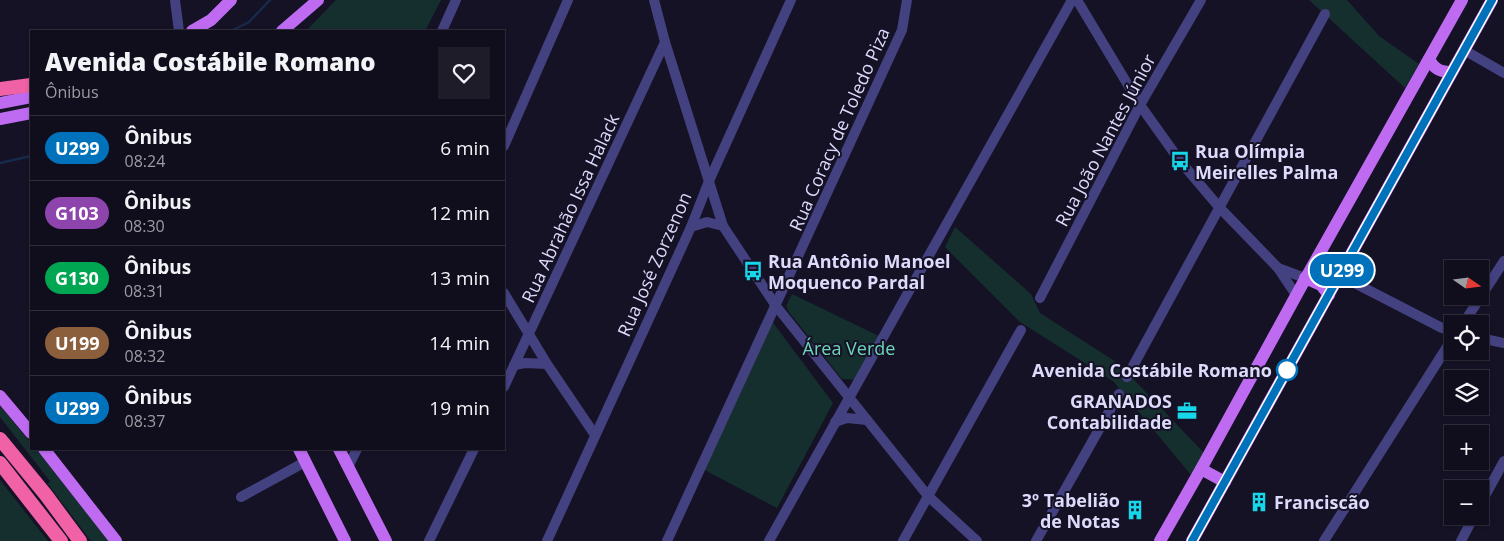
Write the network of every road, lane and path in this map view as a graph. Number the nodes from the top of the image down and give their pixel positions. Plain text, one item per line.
1 (231, 0) edge
2 (318, 0) edge
3 (456, 0) edge
4 (568, 0) edge
5 (654, 0) edge
6 (792, 0) edge
7 (907, 0) edge
8 (1072, 0) edge
9 (1077, 0) edge
10 (1202, 0) edge
11 (1462, 0) edge
12 (1492, 0) edge
13 (175, 1) edge
14 (1325, 14) dead end
15 (178, 30) edge
16 (194, 30) edge
17 (283, 30) edge
18 (442, 30) edge
19 (665, 42) junction
20 (1464, 50) junction
21 (1429, 58) junction
22 (1452, 72) junction
23 (1504, 73) edge
24 (30, 85) edge
25 (0, 89) edge
26 (30, 97) edge
27 (0, 103) edge
28 (1140, 105) junction
29 (30, 113) edge
30 (0, 119) edge
31 (505, 144) edge
32 (709, 181) junction
33 (1219, 207) junction
34 (723, 226) junction
35 (691, 227) junction
36 (1504, 261) edge
37 (1278, 268) junction
38 (1339, 275) junction
39 (1305, 278) junction
40 (505, 295) edge
41 (1296, 295) junction
42 (1329, 295) junction
43 (1040, 298) dead end
44 (776, 306) junction
45 (1469, 315) edge
46 (1444, 329) edge
47 (1021, 330) dead end
48 (529, 335) junction
49 (1489, 340) edge
50 (1504, 343) edge
51 (1444, 352) edge
52 (547, 364) junction
53 (514, 365) junction
54 (1127, 376) dead end
55 (505, 385) edge
56 (1118, 394) dead end
57 (0, 396) edge
58 (849, 397) junction
59 (867, 420) junction
60 (835, 422) junction
61 (0, 428) edge
62 (30, 432) edge
63 (595, 435) junction
64 (0, 439) edge
65 (45, 450) edge
66 (299, 450) edge
67 (340, 450) edge
68 (356, 450) edge
69 (474, 450) edge
70 (1504, 461) edge
71 (305, 462) junction
72 (0, 463) edge
73 (348, 467) junction
74 (1201, 469) junction
75 (1225, 482) junction
76 (1489, 488) edge
77 (46, 495) junction
78 (241, 496) dead end
79 (928, 496) junction
80 (39, 511) junction
81 (1469, 525) edge
82 (57, 541) edge
83 (61, 541) edge
84 (80, 541) edge
85 (116, 541) edge
86 (345, 541) edge
87 (386, 541) edge
88 (429, 541) edge
89 (547, 541) edge
90 (667, 541) edge
91 (769, 541) edge
92 (903, 541) edge
93 (976, 541) edge
94 (1036, 541) edge
95 (1160, 541) edge
96 (1192, 541) edge
97 (1324, 541) edge
98 (1461, 541) edge

1 - 16 main road
2 - 17 main road
3 - 18 street
4 - 31 street
5 - 19 street
6 - 32 street, Rua José Zorzenon
7 - 44 street, Rua Coracy de Toledo Piza
8 - 58 street
9 - 28 street
10 - 28 street, Rua João Nantes Júnior
11 - 21 main road
12 - 20 main road
13 - 15 street
14 - 33 street
19 - 32 street
19 - 48 street, Rua Abrahão Issa Halack
20 - 22 main road
20 - 23 street
21 - 22 main road
21 - 39 main road
22 - 38 main road
24 - 25 highway
26 - 27 main road
28 - 33 street
28 - 43 street, Rua João Nantes Júnior
29 - 30 main road
32 - 34 street
32 - 35 street, Rua José Zorzenon
33 - 37 street
33 - 54 street
34 - 35 street
34 - 44 street
35 - 63 street, Rua José Zorzenon
36 - 45 street
37 - 39 street
37 - 41 street
38 - 42 main road
38 - 46 street
39 - 41 main road
39 - 42 main road
40 - 48 street
41 - 74 main road
42 - 75 main road
44 - 58 street
44 - 90 street, Rua Coracy de Toledo Piza
47 - 79 street
48 - 52 street
48 - 53 street, Rua Abrahão Issa Halack
49 - 50 street
51 - 97 street
52 - 53 street
52 - 63 street
53 - 55 street, Rua Abrahão Issa Halack
56 - 94 street
57 - 62 main road
58 - 59 street
58 - 60 street
59 - 60 street
59 - 79 street
60 - 91 street
61 - 77 highway
63 - 89 street, Rua José Zorzenon
64 - 77 highway
65 - 85 main road
66 - 71 main road
67 - 73 main road
68 - 73 street
69 - 88 street
70 - 76 street
71 - 78 street
71 - 86 main road
72 - 80 highway
73 - 87 main road
74 - 75 main road
74 - 95 main road
75 - 96 main road
77 - 84 highway
79 - 92 street
79 - 93 street
80 - 82 highway
80 - 83 highway
81 - 98 street

